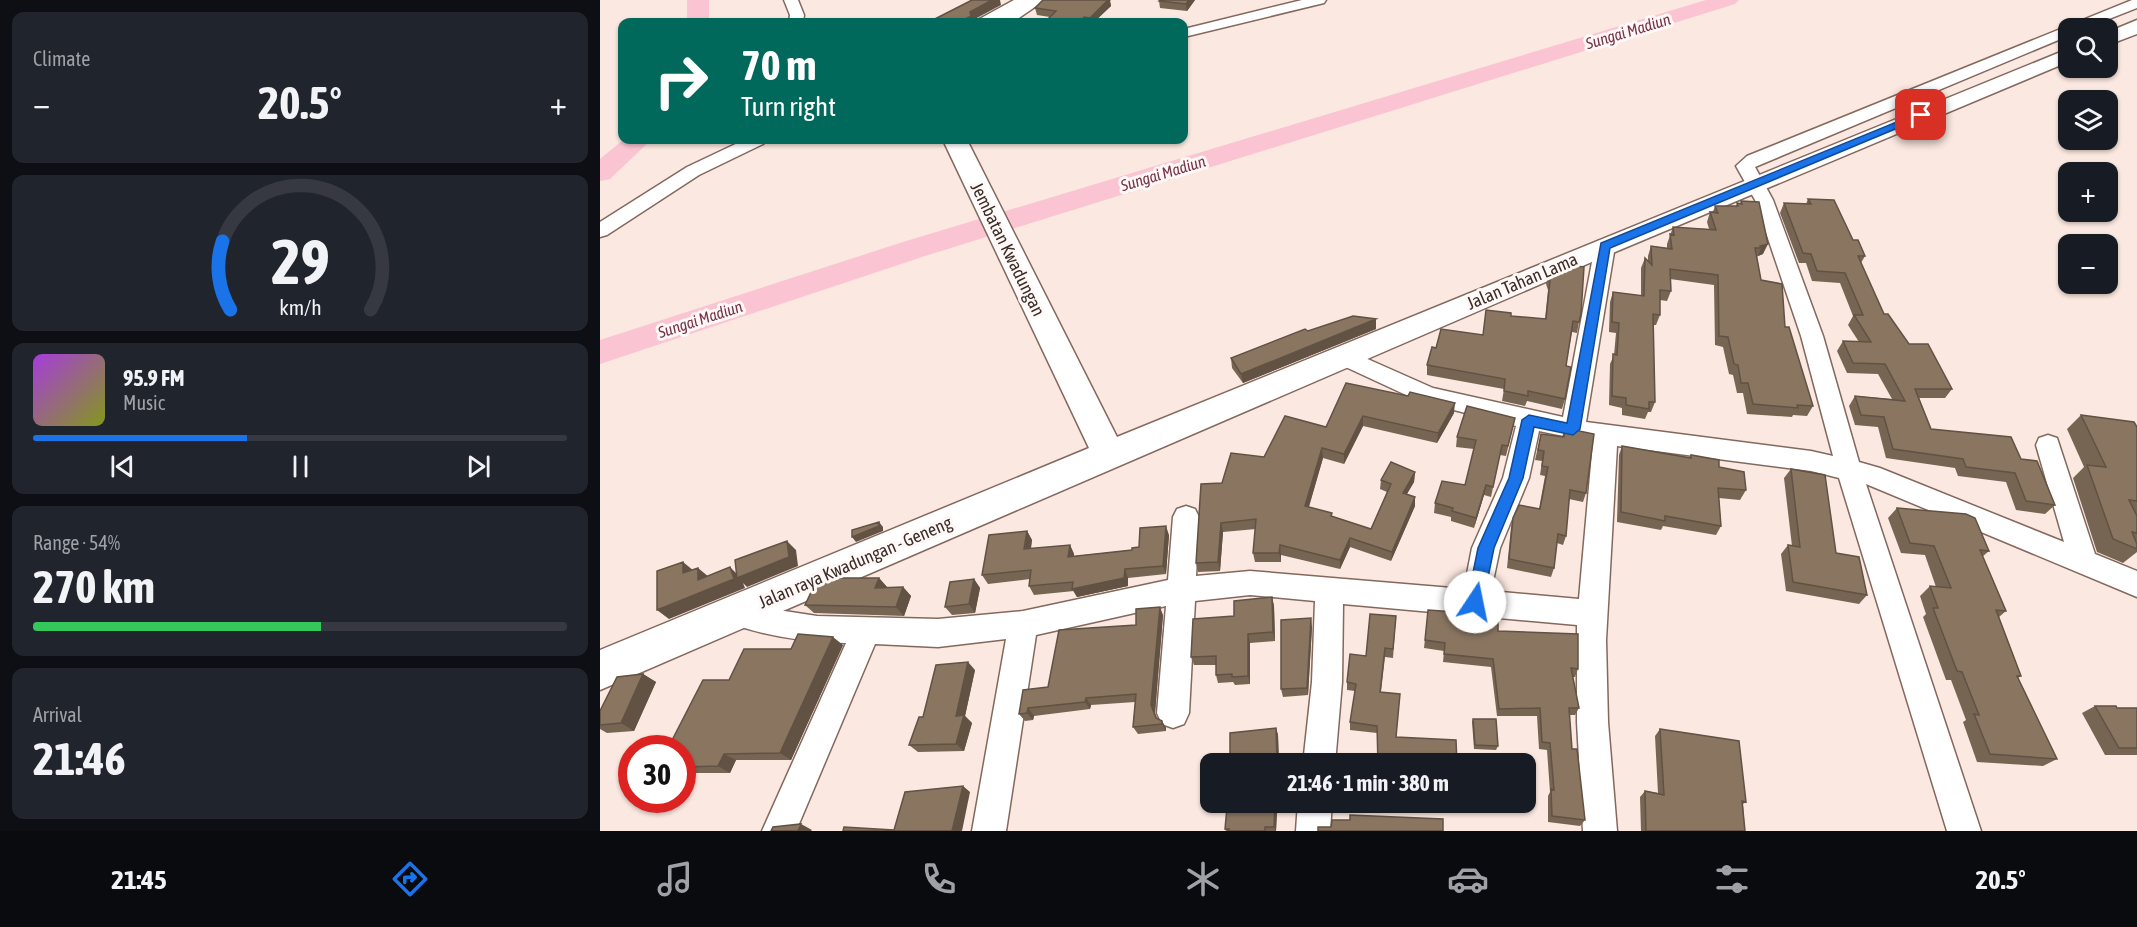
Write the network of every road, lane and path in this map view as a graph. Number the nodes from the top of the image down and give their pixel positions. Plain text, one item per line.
1 (791, 0) edge
2 (1024, 0) edge
3 (1035, 0) edge
4 (1319, 0) edge
5 (2137, 3) edge
6 (797, 18) edge
7 (989, 18) edge
8 (1006, 18) edge
9 (2099, 18) edge
10 (2137, 26) edge
11 (1188, 32) edge
12 (2058, 35) edge
13 (2118, 35) edge
14 (2058, 59) edge
15 (749, 144) edge
16 (957, 144) edge
17 (1756, 183) junction
18 (600, 231) edge
19 (1605, 246) junction
20 (1345, 357) junction
21 (1529, 420) junction
22 (1573, 429) junction
23 (1606, 435) junction
24 (2048, 446) dead end
25 (1110, 456) junction
26 (1850, 470) junction
27 (1186, 517) dead end
28 (2084, 562) junction
29 (2137, 584) edge
30 (1182, 590) junction
31 (1329, 590) junction
32 (1475, 602) junction
33 (734, 612) junction
34 (1592, 613) junction
35 (1023, 624) junction
36 (866, 631) junction
37 (600, 670) edge
38 (1173, 713) dead end
39 (1320, 753) edge
40 (1315, 813) edge
41 (779, 831) edge
42 (989, 831) edge
43 (1313, 831) edge
44 (1600, 831) edge
45 (1964, 831) edge

1 - 6 street
2 - 7 street
3 - 8 main road
4 - 11 street
5 - 9 street
10 - 13 main road
12 - 17 street
14 - 17 main road, Jalan Tahan Lama
15 - 18 street
16 - 25 main road, Jembatan Kwadungan
17 - 19 main road, Jalan Tahan Lama
17 - 26 street
19 - 20 main road, Jalan Tahan Lama
19 - 22 street
20 - 21 street
20 - 25 main road, Jalan Tahan Lama
21 - 22 street
21 - 32 street
22 - 23 street
23 - 26 street
23 - 34 street
24 - 28 street
25 - 33 main road, Jalan raya Kwadungan - Geneng
26 - 28 street
26 - 45 street
27 - 30 street
28 - 29 street
30 - 31 street
30 - 35 street
30 - 38 street
31 - 32 street
31 - 39 street
32 - 34 street
33 - 36 street
33 - 37 main road, Jalan raya Kwadungan - Geneng
34 - 44 street
35 - 36 street
35 - 42 street
36 - 41 street
40 - 43 street

